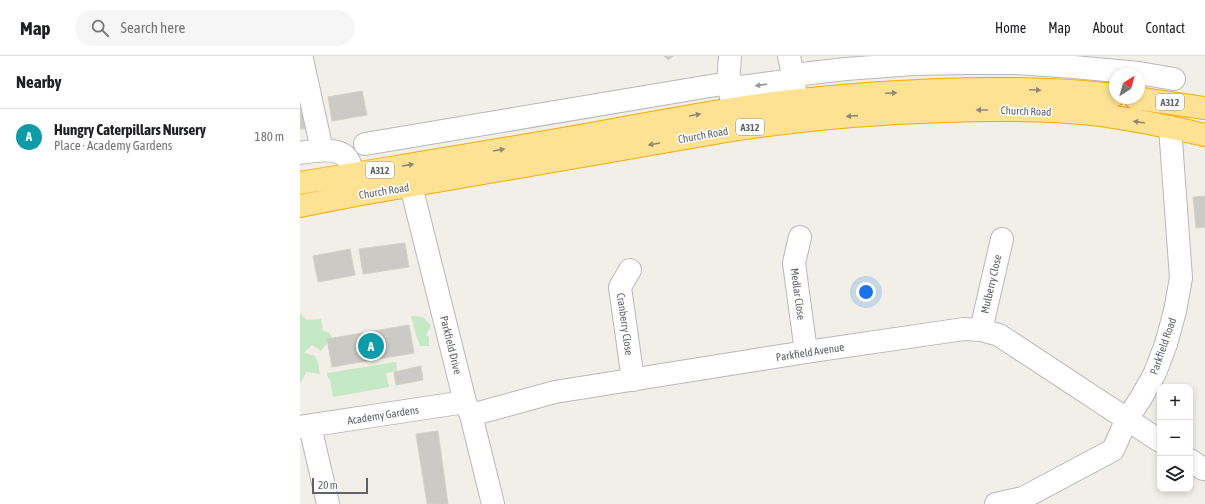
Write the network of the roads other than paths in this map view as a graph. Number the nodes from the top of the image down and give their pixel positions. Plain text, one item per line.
1 (730, 56) edge
2 (300, 59) edge
3 (791, 66) edge
4 (1174, 79) dead end
5 (728, 83) junction
6 (1109, 95) edge
7 (1145, 99) edge
8 (797, 101) junction
9 (734, 108) junction
10 (1205, 108) edge
11 (1170, 127) junction
12 (1205, 135) edge
13 (365, 144) dead end
14 (322, 150) junction
15 (300, 153) edge
16 (352, 174) junction
17 (300, 183) edge
18 (411, 186) junction
19 (300, 206) edge
20 (800, 237) dead end
21 (1002, 239) dead end
22 (630, 270) dead end
23 (981, 330) junction
24 (806, 352) junction
25 (633, 380) junction
26 (468, 409) junction
27 (1127, 419) junction
28 (305, 427) edge
29 (1157, 439) edge
30 (328, 504) edge
31 (493, 504) edge
32 (996, 504) edge

1 - 5 street
2 - 14 street
3 - 4 street
3 -> 5 street
3 - 8 street
5 - 9 street
5 - 13 street
8 -> 6 highway, Church Road / A312
7 - 10 highway, A312
8 - 9 highway, Church Road / A312
16 -> 9 highway, Church Road / A312
11 - 12 highway, Church Road / A312
11 -> 18 highway, Church Road / A312
11 - 27 street, Parkfield Road
14 - 15 street, Church Road
14 - 16 street, Church Road
16 - 17 highway, Church Road / A312
18 - 19 highway, Church Road / A312
18 - 26 street, Parkfield Drive
20 - 24 street, Medlar Close
21 - 23 street, Mulberry Close
22 - 25 street, Cranberry Close
23 - 24 street, Parkfield Avenue
23 - 27 street, Parkfield Avenue
24 - 25 street, Parkfield Avenue
25 - 26 street, Parkfield Avenue
26 - 28 street, Academy Gardens
26 - 31 street, Parkfield Drive
27 - 29 street, Parkfield Avenue
27 - 32 street, Parkfield Road
28 - 30 street

